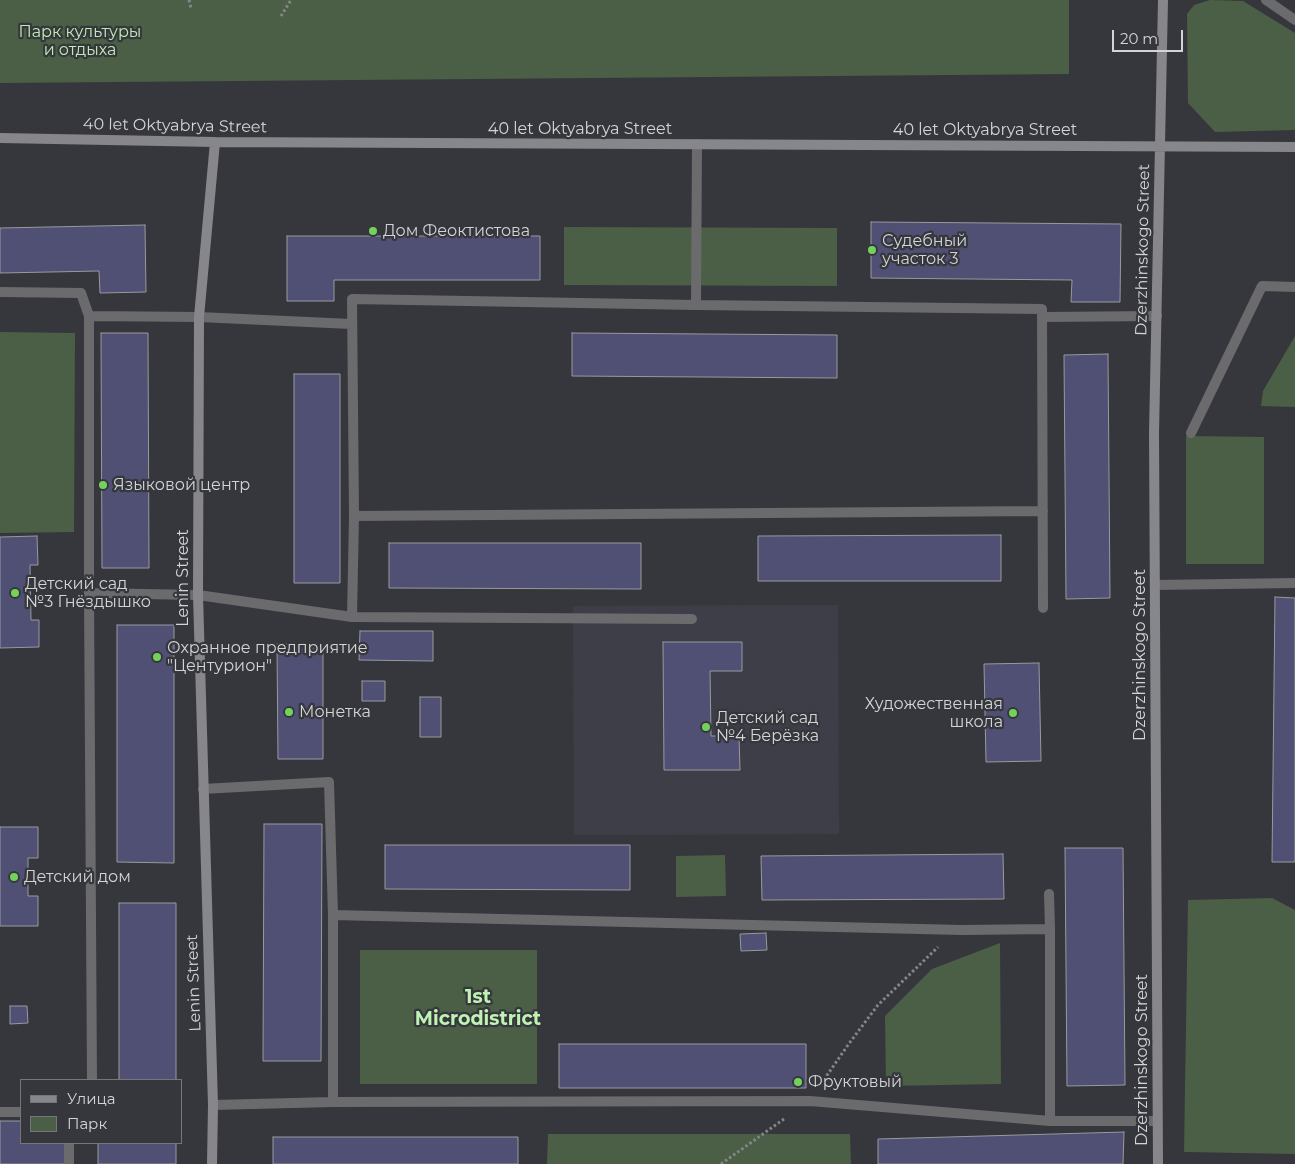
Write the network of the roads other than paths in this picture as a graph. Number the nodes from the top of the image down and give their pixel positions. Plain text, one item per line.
1 (1163, 0) edge
2 (1266, 0) edge
3 (1295, 20) edge
4 (0, 138) edge
5 (215, 142) junction
6 (697, 144) junction
7 (1160, 146) junction
8 (1295, 147) edge
9 (1295, 287) edge
10 (0, 292) edge
11 (696, 305) junction
12 (89, 316) junction
13 (1157, 316) junction
14 (199, 317) junction
15 (1043, 317) junction
16 (351, 324) junction
17 (1191, 433) dead end
18 (1042, 511) junction
19 (354, 516) junction
20 (1295, 583) edge
21 (1155, 585) junction
22 (89, 594) junction
23 (198, 595) junction
24 (1043, 608) dead end
25 (352, 617) junction
26 (692, 620) dead end
27 (203, 789) junction
28 (1049, 894) dead end
29 (333, 915) junction
30 (1050, 930) junction
31 (92, 1079) edge
32 (333, 1102) junction
33 (213, 1105) junction
34 (0, 1112) edge
35 (20, 1112) edge
36 (1050, 1121) junction
37 (1157, 1121) junction
38 (70, 1144) edge
39 (70, 1164) edge
40 (212, 1164) edge
41 (1158, 1164) edge

1 - 7 street, Dzerzhinskogo Street
2 - 3 lane
4 - 5 street, 40 let Oktyabrya Street
5 - 6 street, 40 let Oktyabrya Street
5 - 14 street, Lenin Street
6 - 7 street, 40 let Oktyabrya Street
6 - 11 lane
7 - 8 street, 40 let Oktyabrya Street
7 - 13 street, Dzerzhinskogo Street
9 - 17 lane
10 - 12 lane
11 - 15 lane
11 - 16 lane
12 - 14 lane
12 - 22 lane
13 - 15 lane
13 - 21 street, Dzerzhinskogo Street
14 - 16 lane
14 - 23 street, Lenin Street
15 - 18 lane
16 - 19 lane
18 - 19 lane
18 - 24 lane
19 - 25 lane
20 - 21 lane
21 - 37 street, Dzerzhinskogo Street
22 - 23 lane
22 - 31 lane
23 - 25 lane
23 - 27 street, Lenin Street
25 - 26 lane
27 - 29 lane
27 - 33 street, Lenin Street
28 - 30 lane
29 - 30 lane
29 - 32 lane
30 - 36 lane
32 - 33 lane
32 - 36 lane
33 - 40 street, Lenin Street
34 - 35 lane
36 - 37 lane
37 - 41 street, Dzerzhinskogo Street
38 - 39 lane

